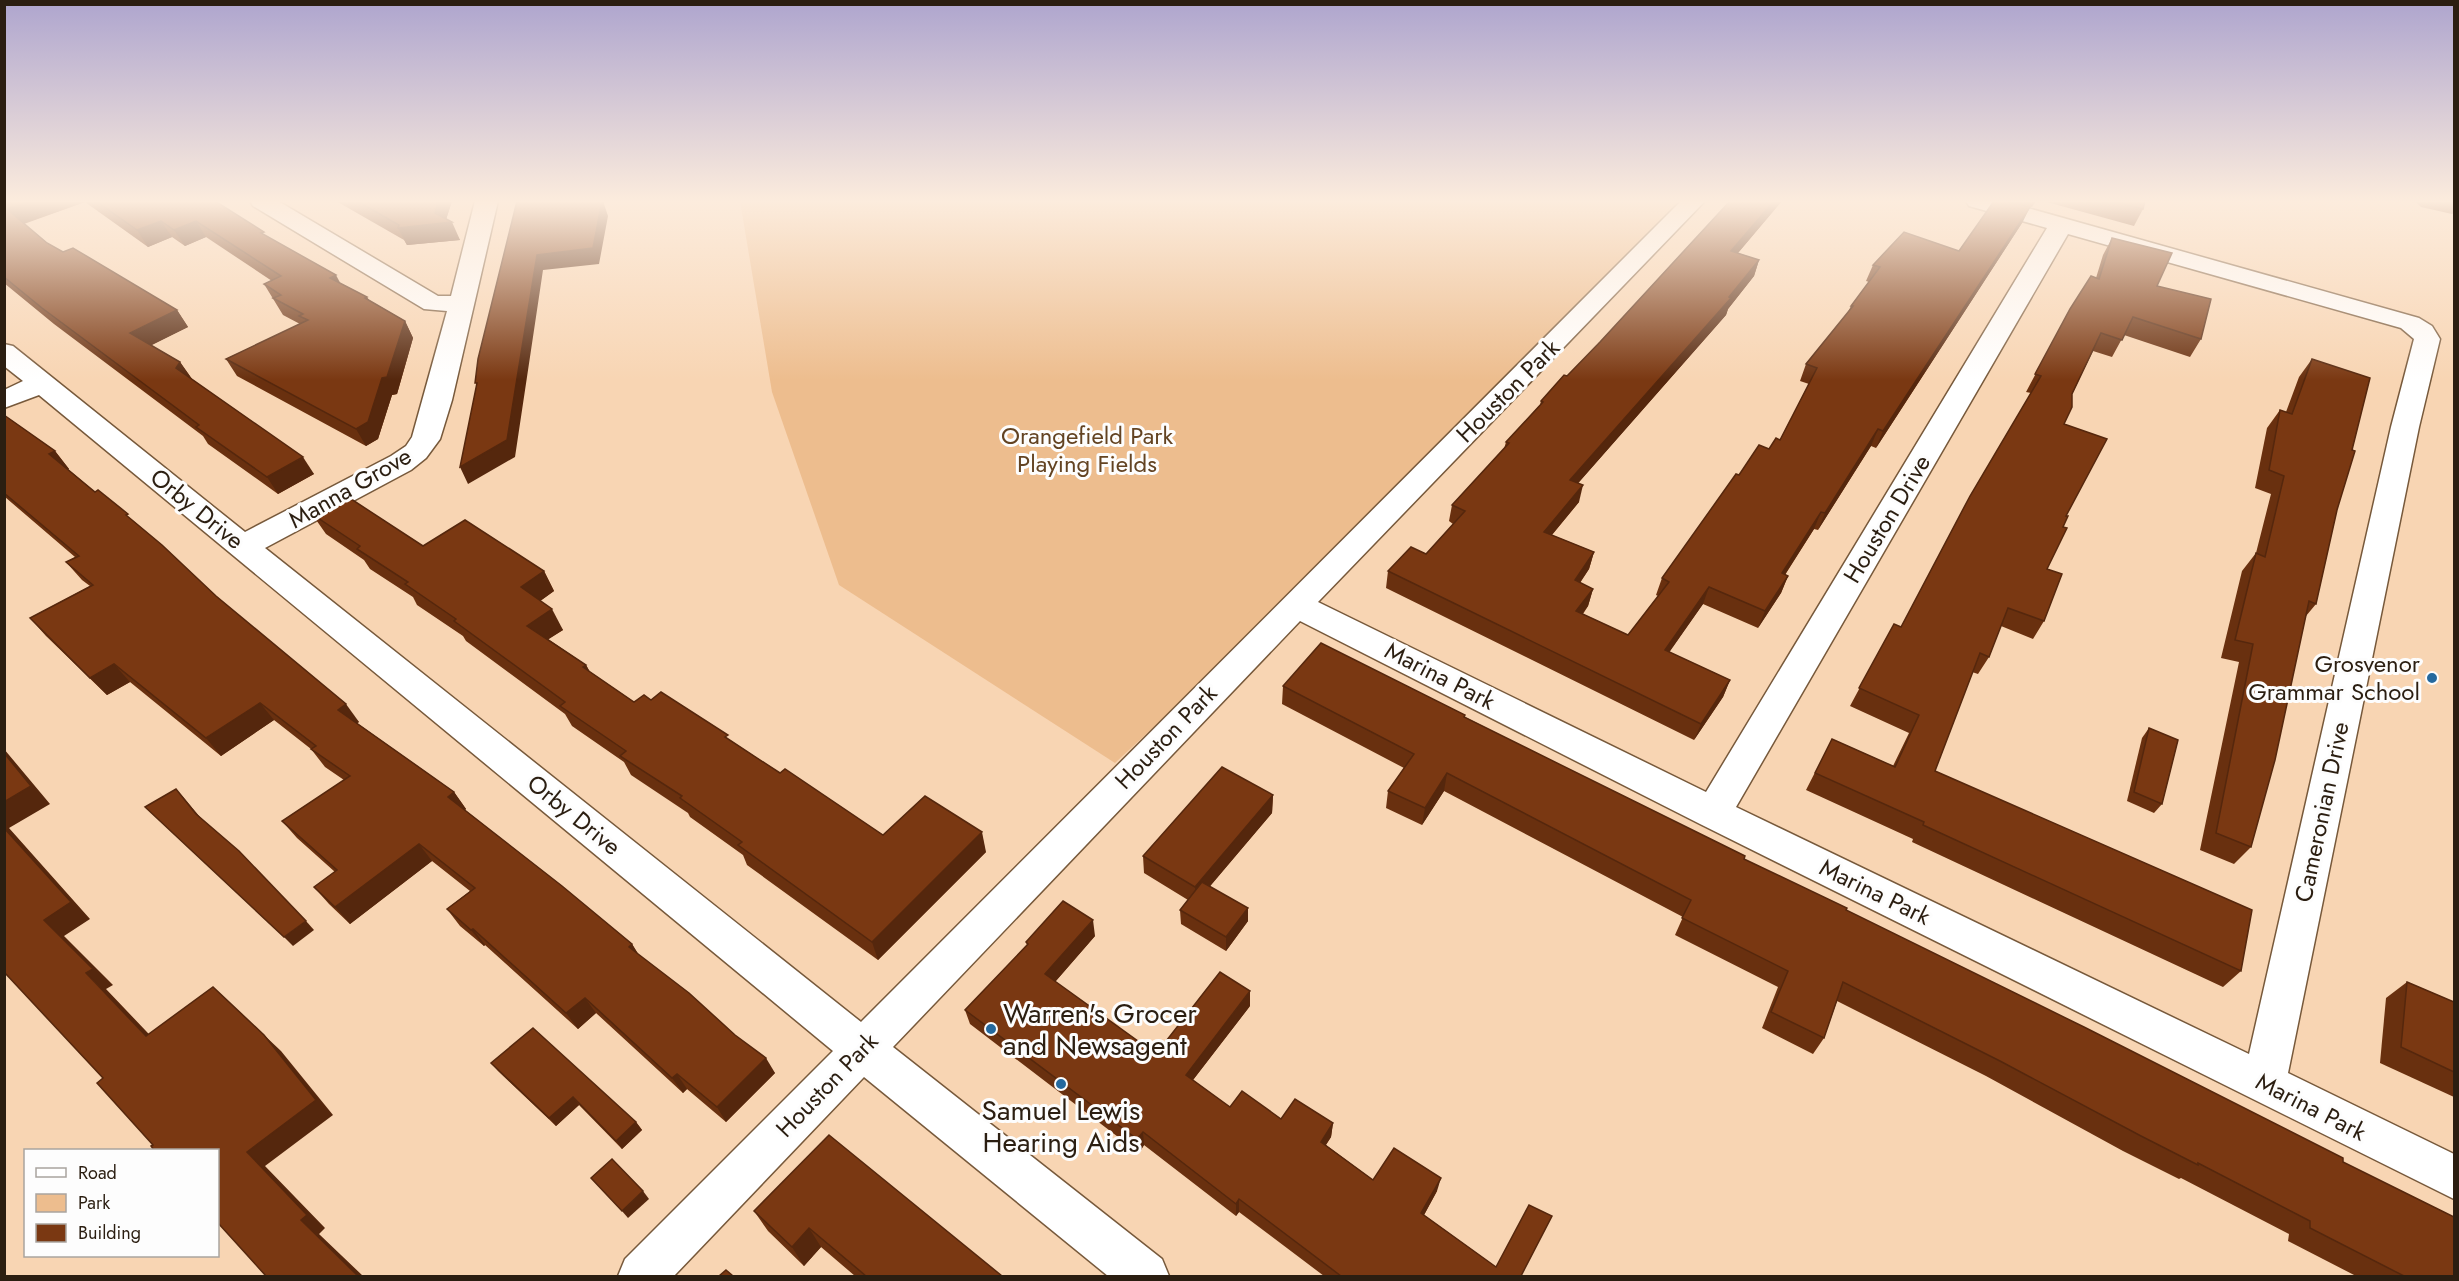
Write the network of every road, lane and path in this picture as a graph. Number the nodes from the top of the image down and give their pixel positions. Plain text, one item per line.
1 (361, 261) edge
2 (472, 261) edge
3 (1635, 261) edge
4 (2040, 261) edge
5 (2188, 261) edge
6 (461, 303) junction
7 (4, 352) edge
8 (40, 384) junction
9 (4, 400) edge
10 (244, 546) junction
11 (1297, 605) junction
12 (1713, 813) junction
13 (861, 1049) junction
14 (2264, 1083) junction
15 (2454, 1177) edge
16 (642, 1276) edge
17 (1145, 1276) edge

1 - 6 street
2 - 6 street, Manna Grove
3 - 11 street, Houston Park
4 - 12 street, Houston Drive
5 - 14 street, Cameronian Drive
6 - 10 street, Manna Grove
7 - 8 street, Orby Drive
8 - 9 street
8 - 10 street, Orby Drive
10 - 13 street, Orby Drive
11 - 12 street, Marina Park
11 - 13 street, Houston Park
12 - 14 street, Marina Park
13 - 16 street, Houston Park
13 - 17 street, Orby Drive
14 - 15 street, Marina Park

